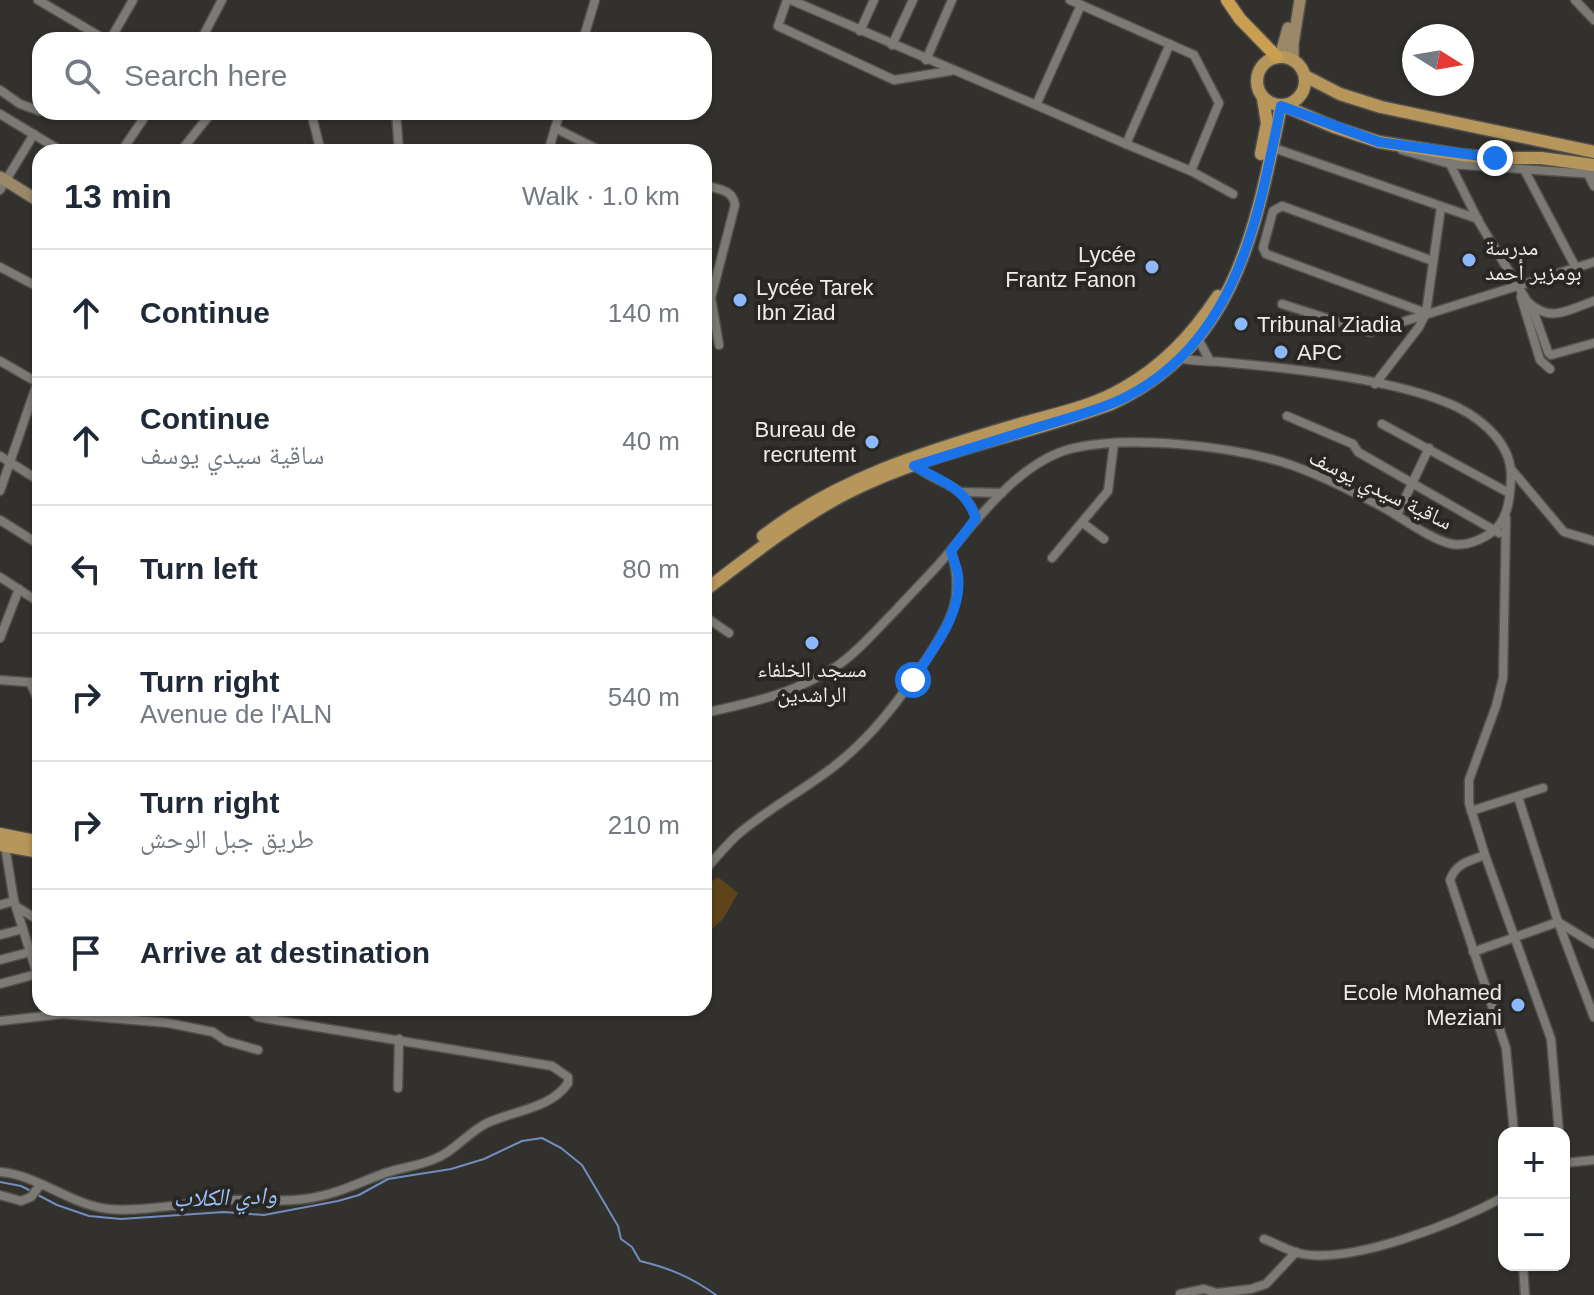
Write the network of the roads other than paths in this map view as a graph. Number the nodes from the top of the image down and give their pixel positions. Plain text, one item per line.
1 (38, 0) edge
2 (133, 0) edge
3 (222, 0) edge
4 (595, 0) edge
5 (789, 0) edge
6 (874, 0) edge
7 (913, 0) edge
8 (952, 0) edge
9 (1070, 0) edge
10 (1227, 0) edge
11 (1294, 0) edge
12 (1300, 0) edge
13 (1575, 0) edge
14 (1081, 5) junction
15 (1594, 20) edge
16 (860, 31) junction
17 (94, 32) edge
18 (113, 32) edge
19 (205, 32) edge
20 (585, 32) edge
21 (1170, 44) junction
22 (892, 45) junction
23 (1278, 57) junction
24 (926, 60) junction
25 (1293, 60) junction
26 (951, 71) junction
27 (1305, 76) junction
28 (0, 90) edge
29 (1263, 98) junction
30 (1036, 105) junction
31 (1283, 106) junction
32 (32, 108) edge
33 (0, 114) edge
34 (143, 120) edge
35 (206, 120) edge
36 (313, 120) edge
37 (397, 120) edge
38 (558, 120) edge
39 (555, 128) junction
40 (34, 134) junction
41 (1379, 142) junction
42 (50, 144) edge
43 (126, 144) edge
44 (186, 144) edge
45 (319, 144) edge
46 (398, 144) edge
47 (550, 144) edge
48 (587, 144) edge
49 (1126, 144) junction
50 (1271, 147) junction
51 (1594, 152) edge
52 (1450, 164) junction
53 (1191, 171) junction
54 (1525, 171) junction
55 (1592, 171) edge
56 (2, 183) edge
57 (1594, 186) edge
58 (712, 187) edge
59 (1233, 194) dead end
60 (32, 198) edge
61 (1441, 207) junction
62 (1478, 219) junction
63 (1261, 229) junction
64 (1433, 261) junction
65 (1594, 262) edge
66 (0, 267) edge
67 (1576, 268) junction
68 (32, 284) edge
69 (1518, 286) junction
70 (712, 294) edge
71 (1594, 301) edge
72 (712, 304) edge
73 (1282, 304) dead end
74 (1532, 306) junction
75 (1426, 313) junction
76 (1196, 335) junction
77 (1594, 343) edge
78 (719, 345) dead end
79 (1176, 356) junction
80 (0, 361) edge
81 (1210, 361) junction
82 (1550, 369) dead end
83 (32, 377) edge
84 (1375, 384) junction
85 (32, 401) edge
86 (1287, 416) dead end
87 (1382, 424) dead end
88 (1114, 443) junction
89 (1429, 448) junction
90 (0, 456) edge
91 (10, 462) junction
92 (912, 462) junction
93 (1511, 469) junction
94 (32, 476) edge
95 (1413, 483) junction
96 (0, 491) edge
97 (1509, 491) junction
98 (963, 492) junction
99 (1002, 493) junction
100 (1397, 515) junction
101 (976, 518) junction
102 (0, 520) edge
103 (1083, 523) junction
104 (1495, 530) junction
105 (1504, 536) junction
106 (1104, 539) dead end
107 (32, 540) edge
108 (1594, 541) edge
109 (951, 551) junction
110 (1052, 558) dead end
111 (712, 575) edge
112 (0, 577) edge
113 (712, 585) edge
114 (19, 589) junction
115 (32, 598) edge
116 (712, 621) edge
117 (729, 633) dead end
118 (0, 638) edge
119 (0, 680) edge
120 (32, 683) edge
121 (712, 711) edge
122 (1543, 788) dead end
123 (1518, 797) junction
124 (1471, 811) junction
125 (2, 841) edge
126 (32, 842) edge
127 (32, 850) edge
128 (1485, 855) junction
129 (712, 863) edge
130 (4, 864) edge
131 (15, 903) junction
132 (0, 905) edge
133 (32, 915) edge
134 (1558, 922) junction
135 (23, 929) junction
136 (0, 935) edge
137 (1513, 937) junction
138 (1594, 944) edge
139 (30, 952) junction
140 (1473, 952) junction
141 (32, 958) edge
142 (0, 960) edge
143 (32, 979) edge
144 (0, 984) edge
145 (32, 1014) edge
146 (120, 1016) edge
147 (257, 1016) edge
148 (1594, 1017) edge
149 (0, 1021) edge
150 (399, 1039) junction
151 (258, 1050) dead end
152 (398, 1088) dead end
153 (1513, 1127) edge
154 (1558, 1127) edge
155 (1594, 1160) edge
156 (1570, 1162) edge
157 (0, 1172) edge
158 (40, 1185) junction
159 (0, 1195) edge
160 (1499, 1199) edge
161 (1264, 1239) dead end
162 (1296, 1252) junction
163 (1523, 1271) edge
164 (1180, 1294) edge
165 (1525, 1295) edge

1 - 17 street
2 - 18 street
3 - 19 street
4 - 20 street
5 - 16 street
5 - 26 street
6 - 16 street
7 - 22 street
8 - 24 street
9 - 14 street
10 - 23 highway
11 - 23 main road
12 - 25 main road
13 - 15 street
14 - 21 street
14 - 30 street
16 - 22 street
21 - 49 street
21 - 53 street
22 - 24 street
23 - 25 main road
23 - 29 main road
24 - 26 street
25 - 27 main road
26 - 30 street
27 - 31 main road
27 - 51 main road
28 - 32 street
29 - 31 main road
29 - 76 main road
30 - 49 street
31 - 41 main road
31 - 50 main road
33 - 40 street
34 - 43 street
35 - 44 street
36 - 45 street
37 - 46 street
38 - 39 street
39 - 47 street
39 - 48 street
40 - 42 street
40 - 56 street
41 - 52 street
41 - 55 main road
49 - 53 street
50 - 61 street
50 - 63 main road
52 - 54 street
52 - 62 street
53 - 59 street
54 - 55 street
54 - 67 street
55 - 57 street
56 - 60 main road
58 - 70 street
61 - 62 street
61 - 64 street
62 - 69 street
63 - 64 street
63 - 75 street
63 - 76 main road
64 - 75 street
65 - 67 street
66 - 68 street
67 - 69 street
69 - 74 street
69 - 75 street
69 - 82 street
71 - 74 street
72 - 78 street
73 - 75 street
74 - 77 street
75 - 84 street
76 - 79 main road
76 - 81 street
79 - 81 street
79 - 92 main road
80 - 83 street
81 - 84 street
84 - 93 street
85 - 91 street
86 - 95 street
87 - 89 street
88 - 99 street, ساقية سيدي يوسف
88 - 100 street, ساقية سيدي يوسف
88 - 103 street
89 - 95 street
89 - 97 street
90 - 91 street
91 - 94 street
91 - 96 street
92 - 98 street
92 - 111 main road
92 - 113 main road
93 - 97 street
93 - 108 street
95 - 100 street
95 - 104 street
97 - 104 street
97 - 105 street
98 - 99 street
98 - 101 street
99 - 101 street, ساقية سيدي يوسف
100 - 104 street, ساقية سيدي يوسف
101 - 109 street, ساقية سيدي يوسف
102 - 107 street
103 - 106 street
103 - 110 street
104 - 105 street
105 - 124 street
109 - 121 street, ساقية سيدي يوسف
109 - 129 street
112 - 114 street
114 - 115 street
114 - 118 street
116 - 117 street
119 - 120 street
122 - 123 street
123 - 124 street
123 - 134 street
124 - 128 street
125 - 126 main road
125 - 127 main road
125 - 130 street
128 - 137 street
128 - 140 street
130 - 131 street
131 - 132 street
131 - 133 street
131 - 135 street
134 - 137 street
134 - 138 street
134 - 148 street
135 - 136 street
135 - 139 street
137 - 140 street
137 - 154 street
139 - 141 street
139 - 142 street
140 - 153 street
143 - 144 street
145 - 149 street
146 - 151 street
147 - 150 street
150 - 152 street
150 - 158 street
155 - 156 street
157 - 158 street
158 - 159 street
160 - 162 street
161 - 162 street
162 - 164 street
163 - 165 street

